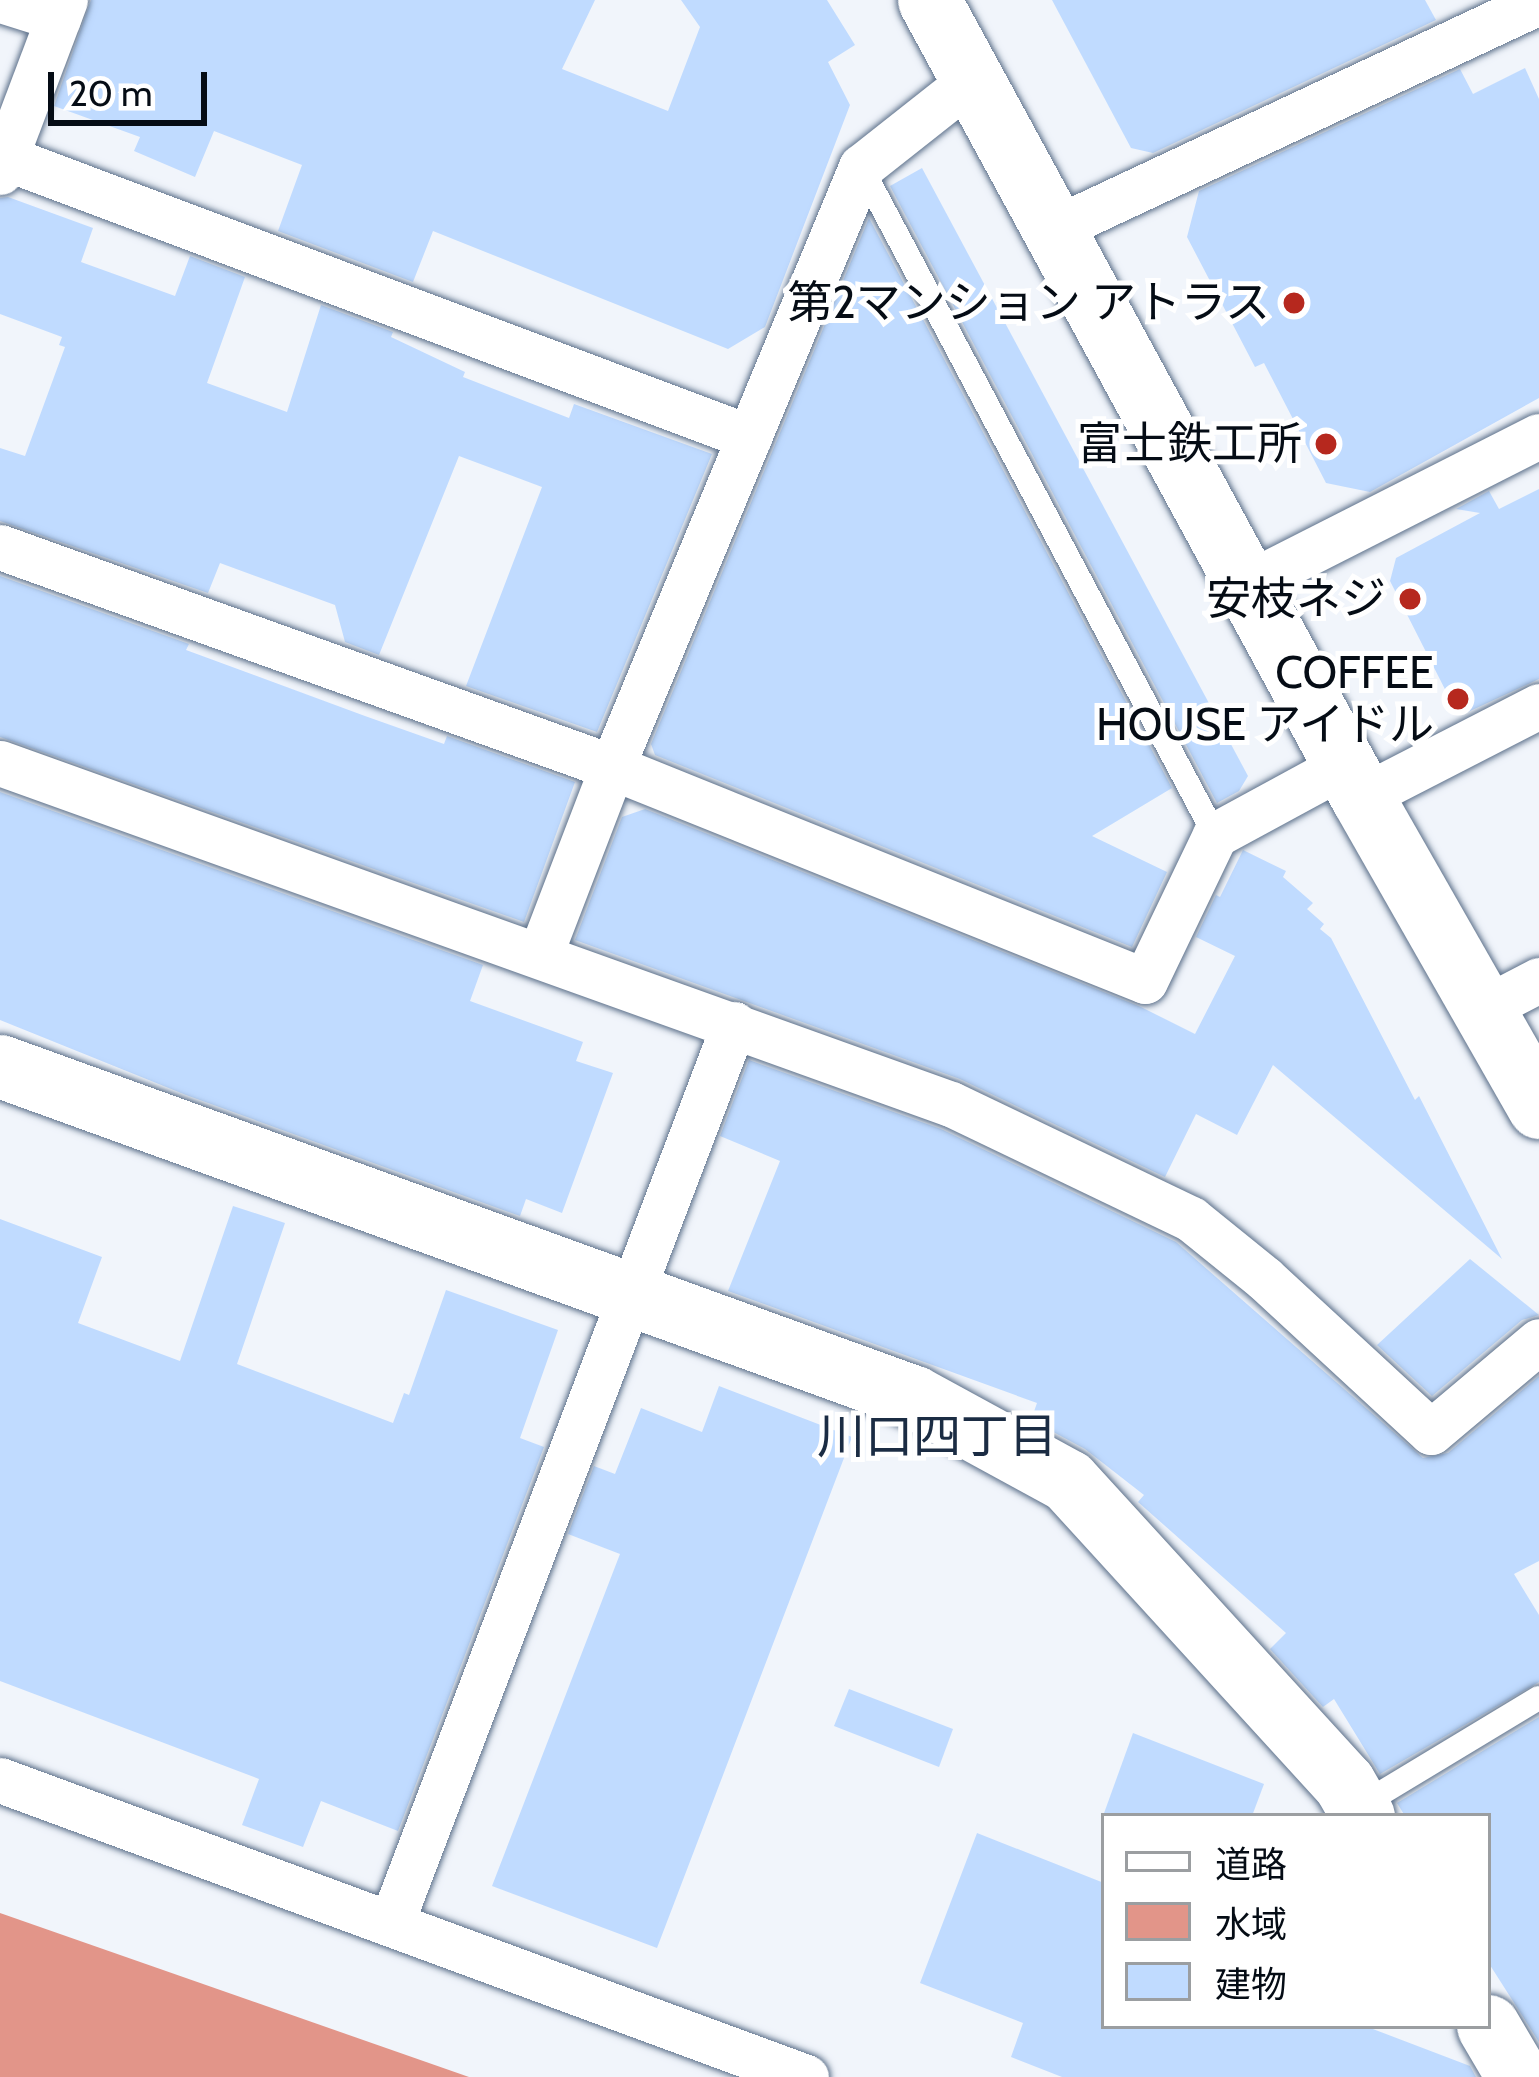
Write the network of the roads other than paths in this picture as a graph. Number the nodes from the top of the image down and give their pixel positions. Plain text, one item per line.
1 (1, 0) edge
2 (928, 0) edge
3 (1539, 2) edge
4 (62, 9) edge
5 (975, 76) junction
6 (3, 165) edge
7 (862, 167) junction
8 (1052, 230) junction
9 (1539, 436) edge
10 (749, 437) junction
11 (0, 547) edge
12 (1247, 584) junction
13 (1539, 706) edge
14 (0, 763) edge
15 (612, 766) junction
16 (1353, 781) junction
17 (1215, 835) junction
18 (539, 955) junction
19 (1512, 994) edge
20 (734, 1024) junction
21 (0, 1066) edge
22 (1539, 1107) edge
23 (635, 1294) junction
24 (1539, 1341) edge
25 (1539, 1698) edge
26 (0, 1780) edge
27 (1360, 1811) edge
28 (392, 1921) junction
29 (1490, 2029) edge
30 (806, 2077) edge
31 (1518, 2077) edge

1 - 4 street
2 - 5 street
3 - 8 street
4 - 6 street
5 - 7 street
5 - 8 street
6 - 10 street
7 - 10 street
7 - 17 lane
8 - 12 street
9 - 12 street
10 - 15 street
11 - 15 street
12 - 16 street
13 - 16 street
14 - 18 street
15 - 17 street
15 - 18 street
16 - 17 street
16 - 19 street
18 - 20 street
19 - 22 street
20 - 23 street
20 - 24 street
21 - 23 street
23 - 27 street
23 - 28 street
25 - 27 lane
26 - 28 street
28 - 30 street
29 - 31 street

